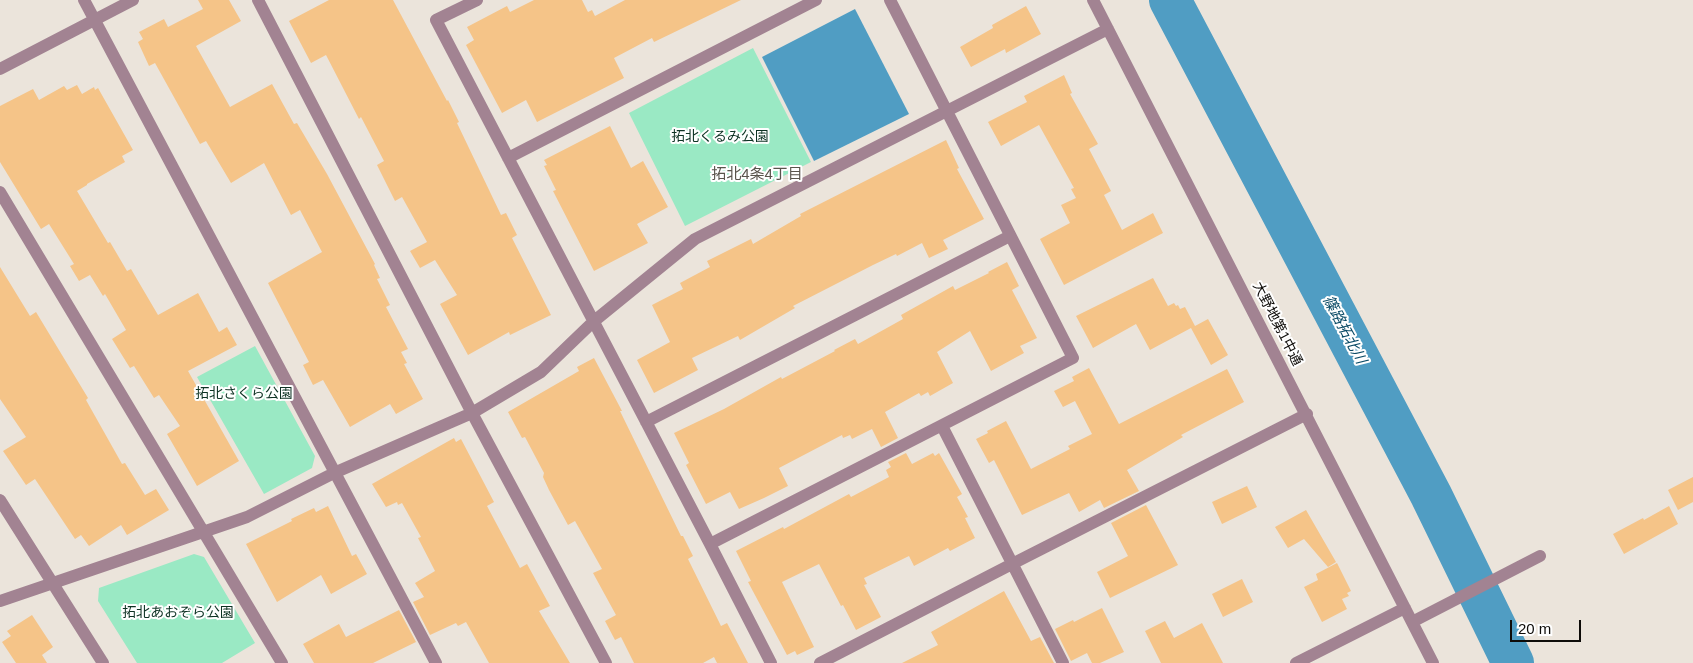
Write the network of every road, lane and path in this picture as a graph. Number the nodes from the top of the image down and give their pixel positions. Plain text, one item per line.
1 (84, 0) edge
2 (133, 0) edge
3 (258, 0) edge
4 (477, 0) edge
5 (816, 0) edge
6 (890, 0) edge
7 (1093, 0) edge
8 (95, 20) junction
9 (1108, 29) junction
10 (0, 69) edge
11 (946, 111) junction
12 (508, 158) junction
13 (0, 192) edge
14 (1010, 236) junction
15 (593, 322) junction
16 (472, 413) junction
17 (1307, 414) junction
18 (646, 422) junction
19 (942, 426) junction
20 (334, 473) junction
21 (0, 500) edge
22 (202, 532) junction
23 (710, 544) junction
24 (1540, 556) dead end
25 (1012, 564) junction
26 (52, 582) junction
27 (0, 600) edge
28 (1405, 608) junction
29 (1412, 622) junction
30 (103, 663) edge
31 (282, 663) edge
32 (436, 663) edge
33 (606, 663) edge
34 (771, 663) edge
35 (820, 663) edge
36 (1063, 663) edge
37 (1296, 663) edge
38 (1433, 663) edge

1 - 8 street
2 - 8 street
3 - 16 street
4 - 12 street
5 - 12 street
6 - 11 street
7 - 9 street, 大野地第1中通
8 - 10 street
8 - 20 street
9 - 11 street
9 - 17 street, 大野地第1中通
11 - 14 street
11 - 15 street
12 - 15 street
13 - 22 street
14 - 18 street
14 - 19 street
15 - 16 street
15 - 18 street
16 - 20 street
16 - 33 street
17 - 25 street
17 - 28 street, 大野地第1中通
18 - 23 street
19 - 23 street
19 - 25 street
20 - 22 street
20 - 32 street
21 - 26 street
22 - 26 street
22 - 31 street
23 - 34 street
24 - 29 street
25 - 35 street
25 - 36 street
26 - 27 street
26 - 30 street
28 - 29 street, 大野地第1中通
28 - 37 street
29 - 38 street, 大野地第1中通

